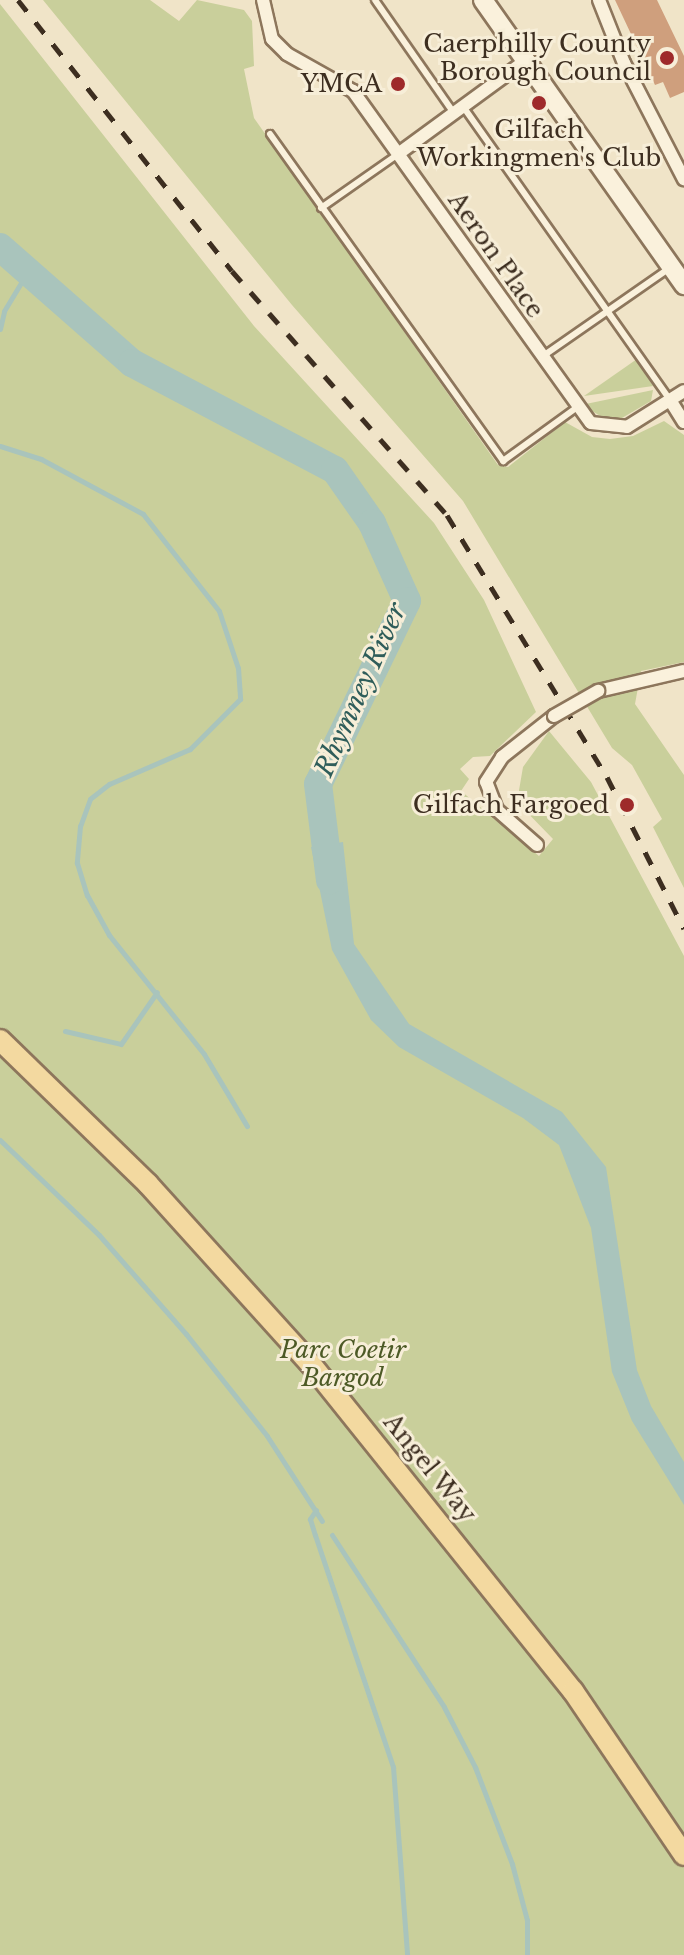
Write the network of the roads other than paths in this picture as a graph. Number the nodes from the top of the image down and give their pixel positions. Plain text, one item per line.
1 (263, 0) edge
2 (375, 0) edge
3 (483, 0) edge
4 (599, 0) edge
5 (525, 61) junction
6 (458, 108) junction
7 (270, 134) dead end
8 (398, 154) junction
9 (684, 179) edge
10 (321, 208) junction
11 (671, 267) junction
12 (684, 285) edge
13 (608, 310) junction
14 (540, 357) junction
15 (684, 391) edge
16 (670, 400) junction
17 (576, 408) junction
18 (684, 422) edge
19 (684, 671) edge
20 (537, 845) dead end
21 (0, 1040) edge
22 (684, 1855) edge

1 - 8 street, Aeron Place
2 - 6 lane
3 - 5 street
4 - 9 street
5 - 6 street
5 - 11 street
6 - 8 street
6 - 13 lane
7 - 10 lane
8 - 10 lane
8 - 14 street, Aeron Place
10 - 17 lane
11 - 12 street
11 - 13 lane
13 - 14 lane
13 - 16 lane
14 - 17 street, Aeron Place
15 - 16 street, Aeron Place
16 - 17 street, Aeron Place
16 - 18 street
19 - 20 street, bridge
21 - 22 main road, Angel Way

